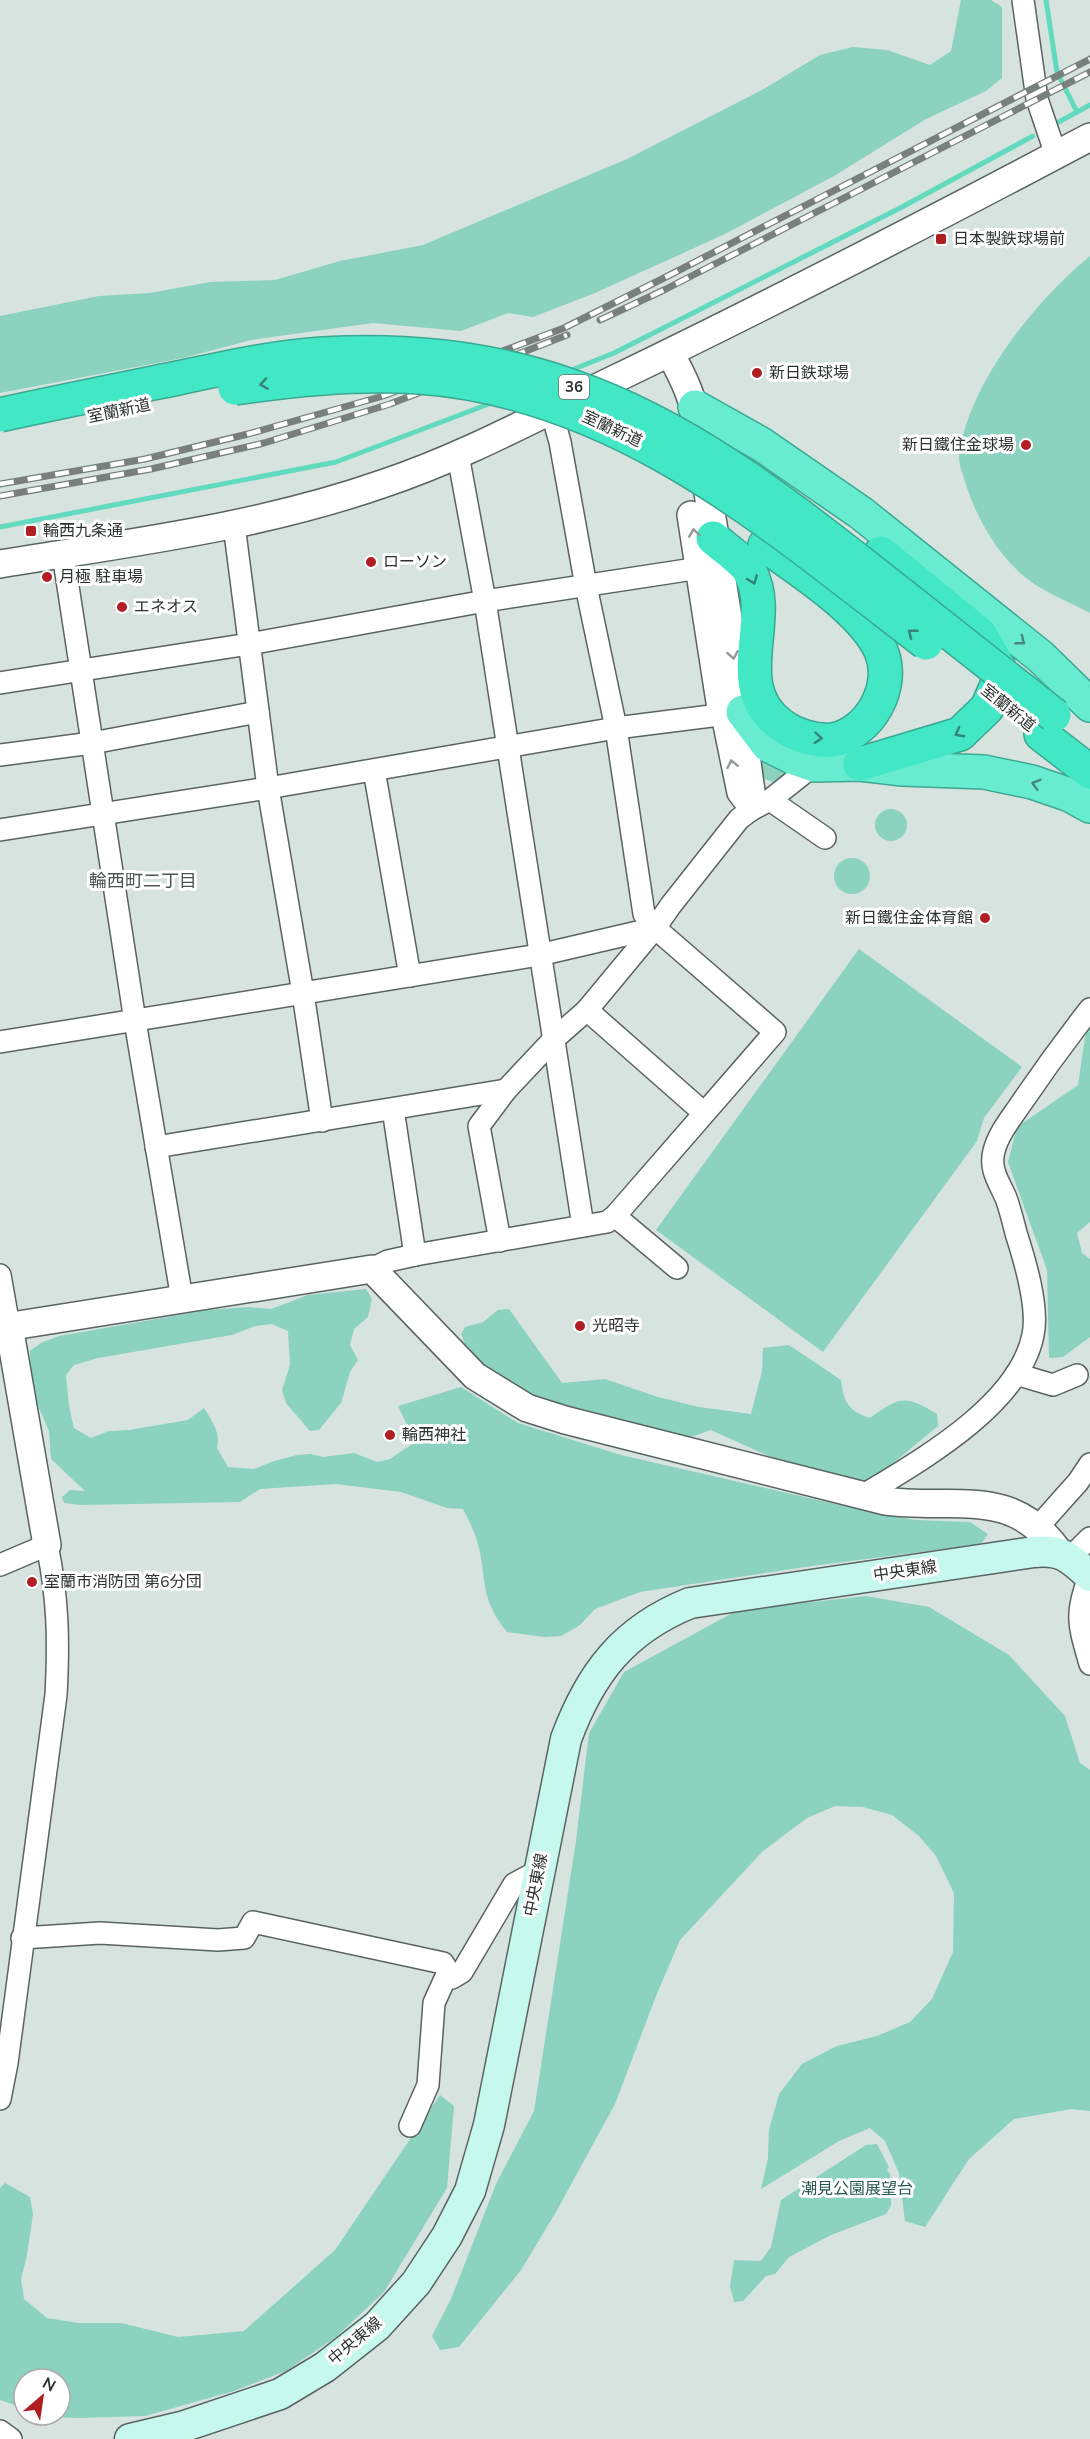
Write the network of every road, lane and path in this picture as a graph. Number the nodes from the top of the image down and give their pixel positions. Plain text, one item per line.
1 (1023, 0) edge
2 (1090, 137) edge
3 (1056, 155) junction
4 (663, 356) junction
5 (231, 367) junction
6 (315, 378) junction
7 (695, 407) junction
8 (551, 410) junction
9 (0, 415) edge
10 (0, 436) edge
11 (458, 455) junction
12 (234, 525) junction
13 (63, 554) junction
14 (710, 557) junction
15 (0, 564) edge
16 (586, 586) junction
17 (484, 601) junction
18 (249, 644) junction
19 (80, 670) junction
20 (0, 683) edge
21 (1064, 711) edge
22 (258, 712) junction
23 (732, 714) junction
24 (616, 728) junction
25 (92, 743) junction
26 (1090, 743) edge
27 (507, 747) junction
28 (0, 755) edge
29 (860, 764) junction
30 (814, 765) junction
31 (374, 770) junction
32 (1090, 772) edge
33 (268, 788) junction
34 (770, 800) junction
35 (1090, 806) edge
36 (751, 810) junction
37 (103, 813) junction
38 (0, 830) edge
39 (825, 838) dead end
40 (655, 928) junction
41 (540, 955) junction
42 (410, 976) junction
43 (303, 993) junction
44 (1090, 1009) edge
45 (587, 1010) junction
46 (135, 1021) junction
47 (553, 1040) junction
48 (0, 1042) edge
49 (506, 1090) junction
50 (393, 1109) junction
51 (704, 1113) junction
52 (322, 1121) junction
53 (156, 1147) junction
54 (615, 1216) junction
55 (583, 1226) junction
56 (500, 1241) junction
57 (415, 1255) junction
58 (677, 1268) dead end
59 (372, 1269) junction
60 (0, 1275) edge
61 (182, 1299) junction
62 (4, 1327) edge
63 (1016, 1374) junction
64 (1077, 1375) dead end
65 (1090, 1464) edge
66 (862, 1496) junction
67 (1037, 1528) junction
68 (47, 1545) junction
69 (1080, 1560) edge
70 (0, 1565) edge
71 (1090, 1664) edge
72 (538, 1871) junction
73 (22, 1938) junction
74 (448, 1972) junction
75 (0, 2099) edge
76 (410, 2126) dead end
77 (0, 2430) edge
78 (11, 2439) edge
79 (130, 2439) edge

1 - 3 street
2 - 3 street
3 - 4 street
4 - 7 street
4 - 8 street
14 -> 4 street
5 - 9 highway, 室蘭新道 / 36, bridge
5 - 21 highway, 室蘭新道 / 36, bridge
5 -> 29 highway, bridge
6 -> 10 highway, 室蘭新道 / 36, bridge
14 -> 6 highway, bridge
21 -> 6 highway, 室蘭新道 / 36, bridge
7 - 14 street
7 -> 21 highway
8 - 11 street
8 - 16 street
11 - 12 street
11 - 17 street
12 - 13 street
12 - 18 street
13 - 15 street
13 - 19 street
14 - 16 street
14 - 23 street
16 - 17 street
16 - 24 street
17 - 18 street
17 - 27 street
18 - 19 street
18 - 22 street
19 - 20 street
19 - 25 street
21 - 26 highway, 室蘭新道 / 36
21 - 32 highway, 室蘭新道 / 36
22 - 25 street
22 - 33 street
23 - 24 street
23 - 30 highway
23 - 36 street
24 - 27 street
24 - 40 street
25 - 28 street
25 - 37 street
27 - 31 street
27 - 41 street
29 - 30 highway
35 -> 29 highway
30 - 34 street
31 - 33 street
31 - 42 street
33 - 37 street
33 - 43 street
34 - 36 street
34 - 39 street
36 - 40 street
37 - 38 street
37 - 46 street
40 - 41 street
40 - 45 street
40 - 51 street
41 - 42 street
41 - 47 street
42 - 43 street
43 - 46 street
43 - 52 street
44 - 63 street
45 - 47 street
45 - 51 street
46 - 48 street
46 - 53 street
47 - 49 street
47 - 55 street
49 - 50 street
49 - 56 street
50 - 52 street
50 - 57 street
51 - 54 street
52 - 53 street
53 - 61 street
54 - 55 street
54 - 58 street
55 - 56 street
56 - 57 street
57 - 59 street
59 - 61 street
59 - 66 street
60 - 62 street
61 - 62 street
62 - 68 street
63 - 64 street
63 - 66 street
65 - 67 street
66 - 67 street
67 - 69 street
68 - 70 street
68 - 73 street
69 - 71 street
69 - 72 main road, 中央東線
72 - 74 street
72 - 79 main road, 中央東線
73 - 74 street
73 - 75 street
74 - 76 street
77 - 78 street

